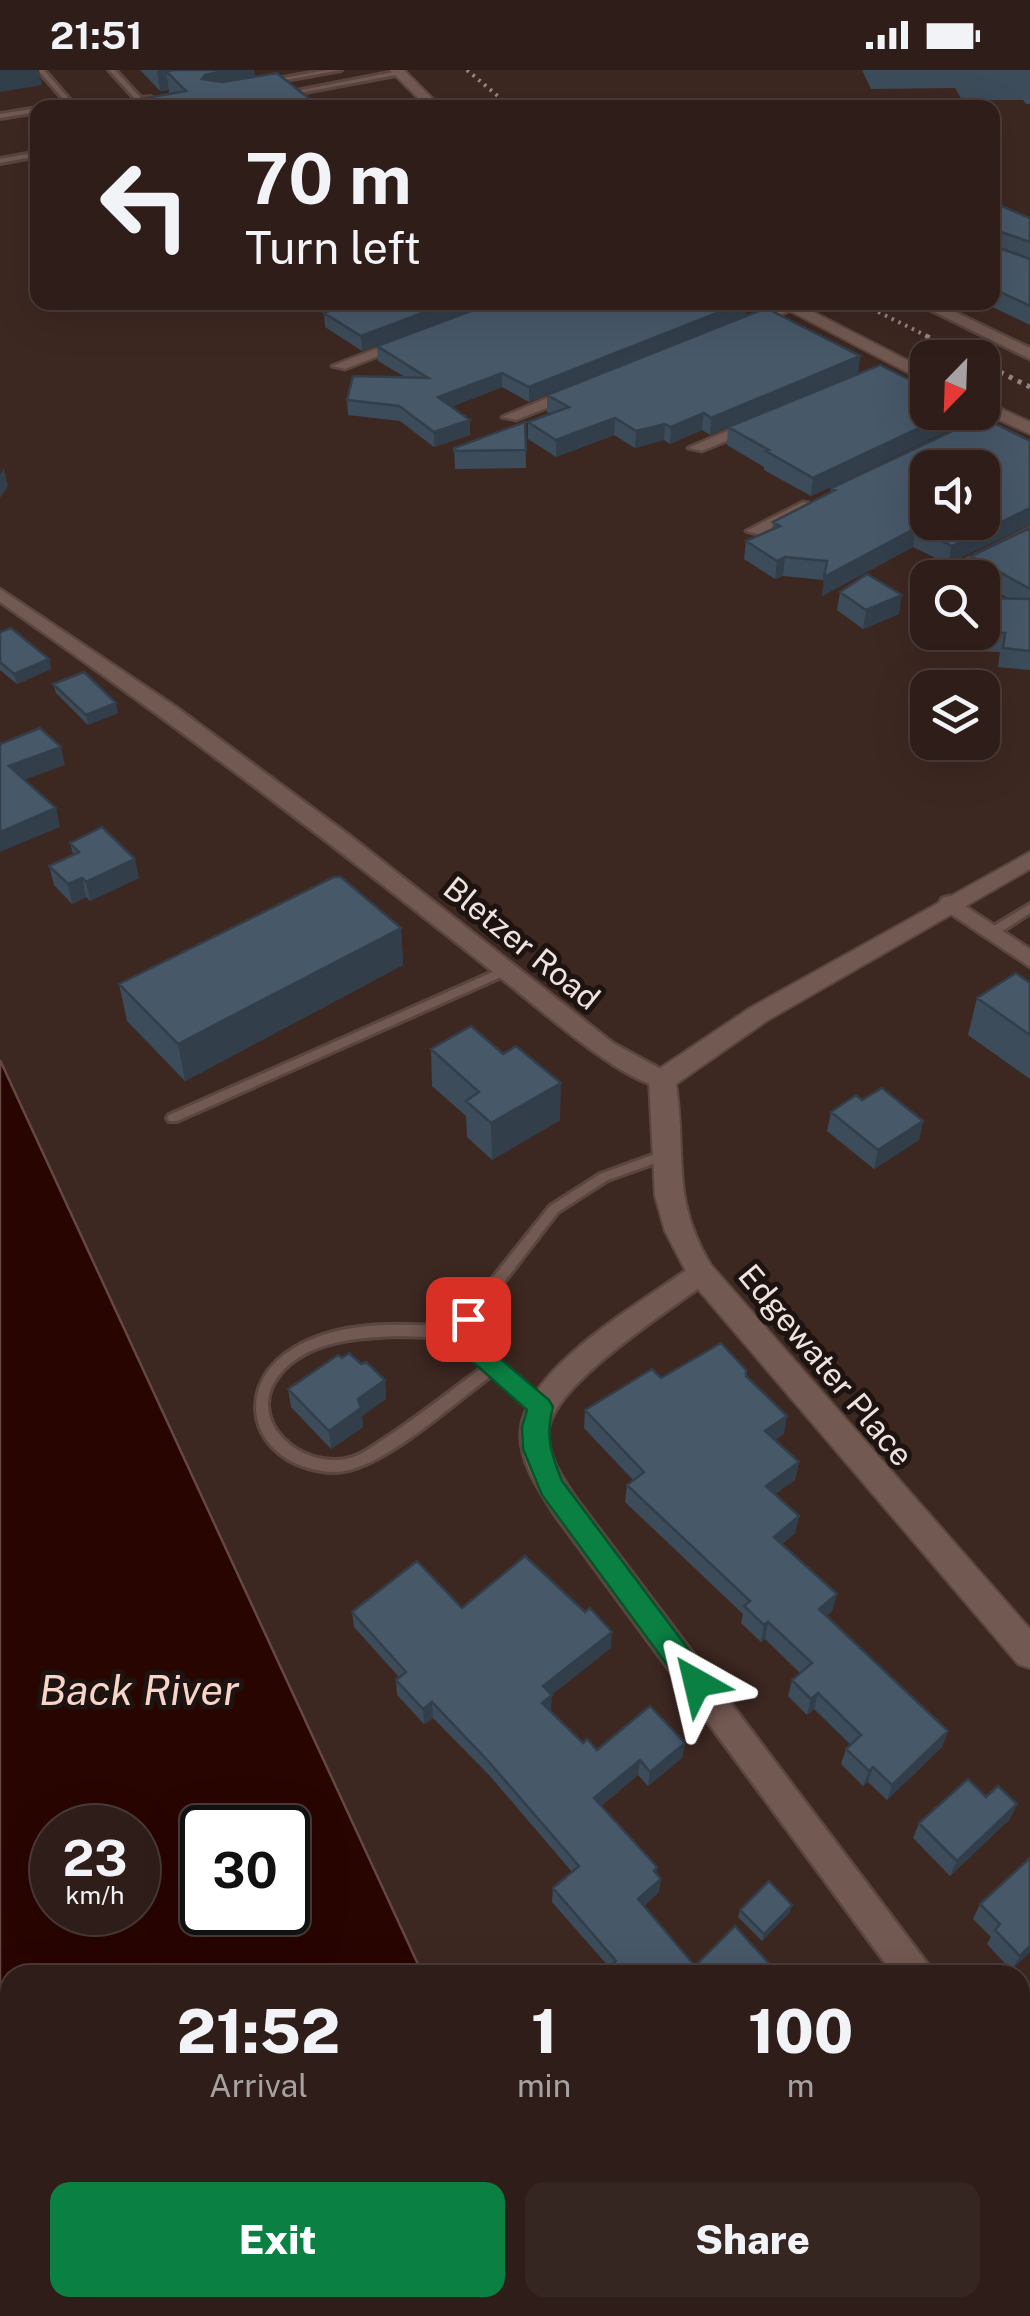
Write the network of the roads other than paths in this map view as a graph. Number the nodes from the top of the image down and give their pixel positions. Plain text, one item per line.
1 (41, 70) edge
2 (112, 70) edge
3 (285, 70) edge
4 (338, 70) edge
5 (398, 71) edge
6 (292, 77) junction
7 (254, 83) edge
8 (158, 97) edge
9 (268, 97) edge
10 (67, 100) edge
11 (428, 100) edge
12 (30, 111) edge
13 (0, 116) edge
14 (30, 155) edge
15 (0, 161) edge
16 (775, 310) edge
17 (794, 310) edge
18 (938, 310) edge
19 (428, 334) edge
20 (720, 335) edge
21 (1027, 351) edge
22 (340, 366) dead end
23 (910, 373) edge
24 (598, 382) edge
25 (781, 413) edge
26 (510, 416) dead end
27 (1000, 418) edge
28 (1030, 429) edge
29 (696, 448) dead end
30 (816, 501) edge
31 (755, 531) dead end
32 (1030, 533) edge
33 (975, 560) edge
34 (0, 594) edge
35 (1030, 859) edge
36 (950, 903) junction
37 (1030, 908) edge
38 (992, 933) junction
39 (1030, 960) edge
40 (504, 971) junction
41 (662, 1080) junction
42 (173, 1118) dead end
43 (666, 1155) junction
44 (701, 1273) junction
45 (464, 1333) junction
46 (493, 1367) junction
47 (540, 1407) junction
48 (1030, 1654) edge
49 (909, 1965) edge

1 - 10 lane
2 - 8 lane
3 - 6 lane
4 - 6 lane
5 - 9 lane
5 - 11 street
6 - 7 lane
12 - 13 lane
14 - 15 lane
16 - 20 street
17 - 23 street
18 - 21 street
19 - 22 street
24 - 26 street
25 - 29 street
27 - 28 street
30 - 31 street
32 - 33 street
34 - 40 street, Bletzer Road
35 - 36 street
36 - 38 street
36 - 41 street
37 - 38 lane
38 - 39 street
40 - 41 street, Bletzer Road
40 - 42 lane
41 - 43 street, Edgewater Place
43 - 44 street, Edgewater Place
43 - 45 lane
44 - 47 street
44 - 48 street, Edgewater Place
45 - 46 lane
45 - 46 lane
46 - 47 lane
47 - 49 street

